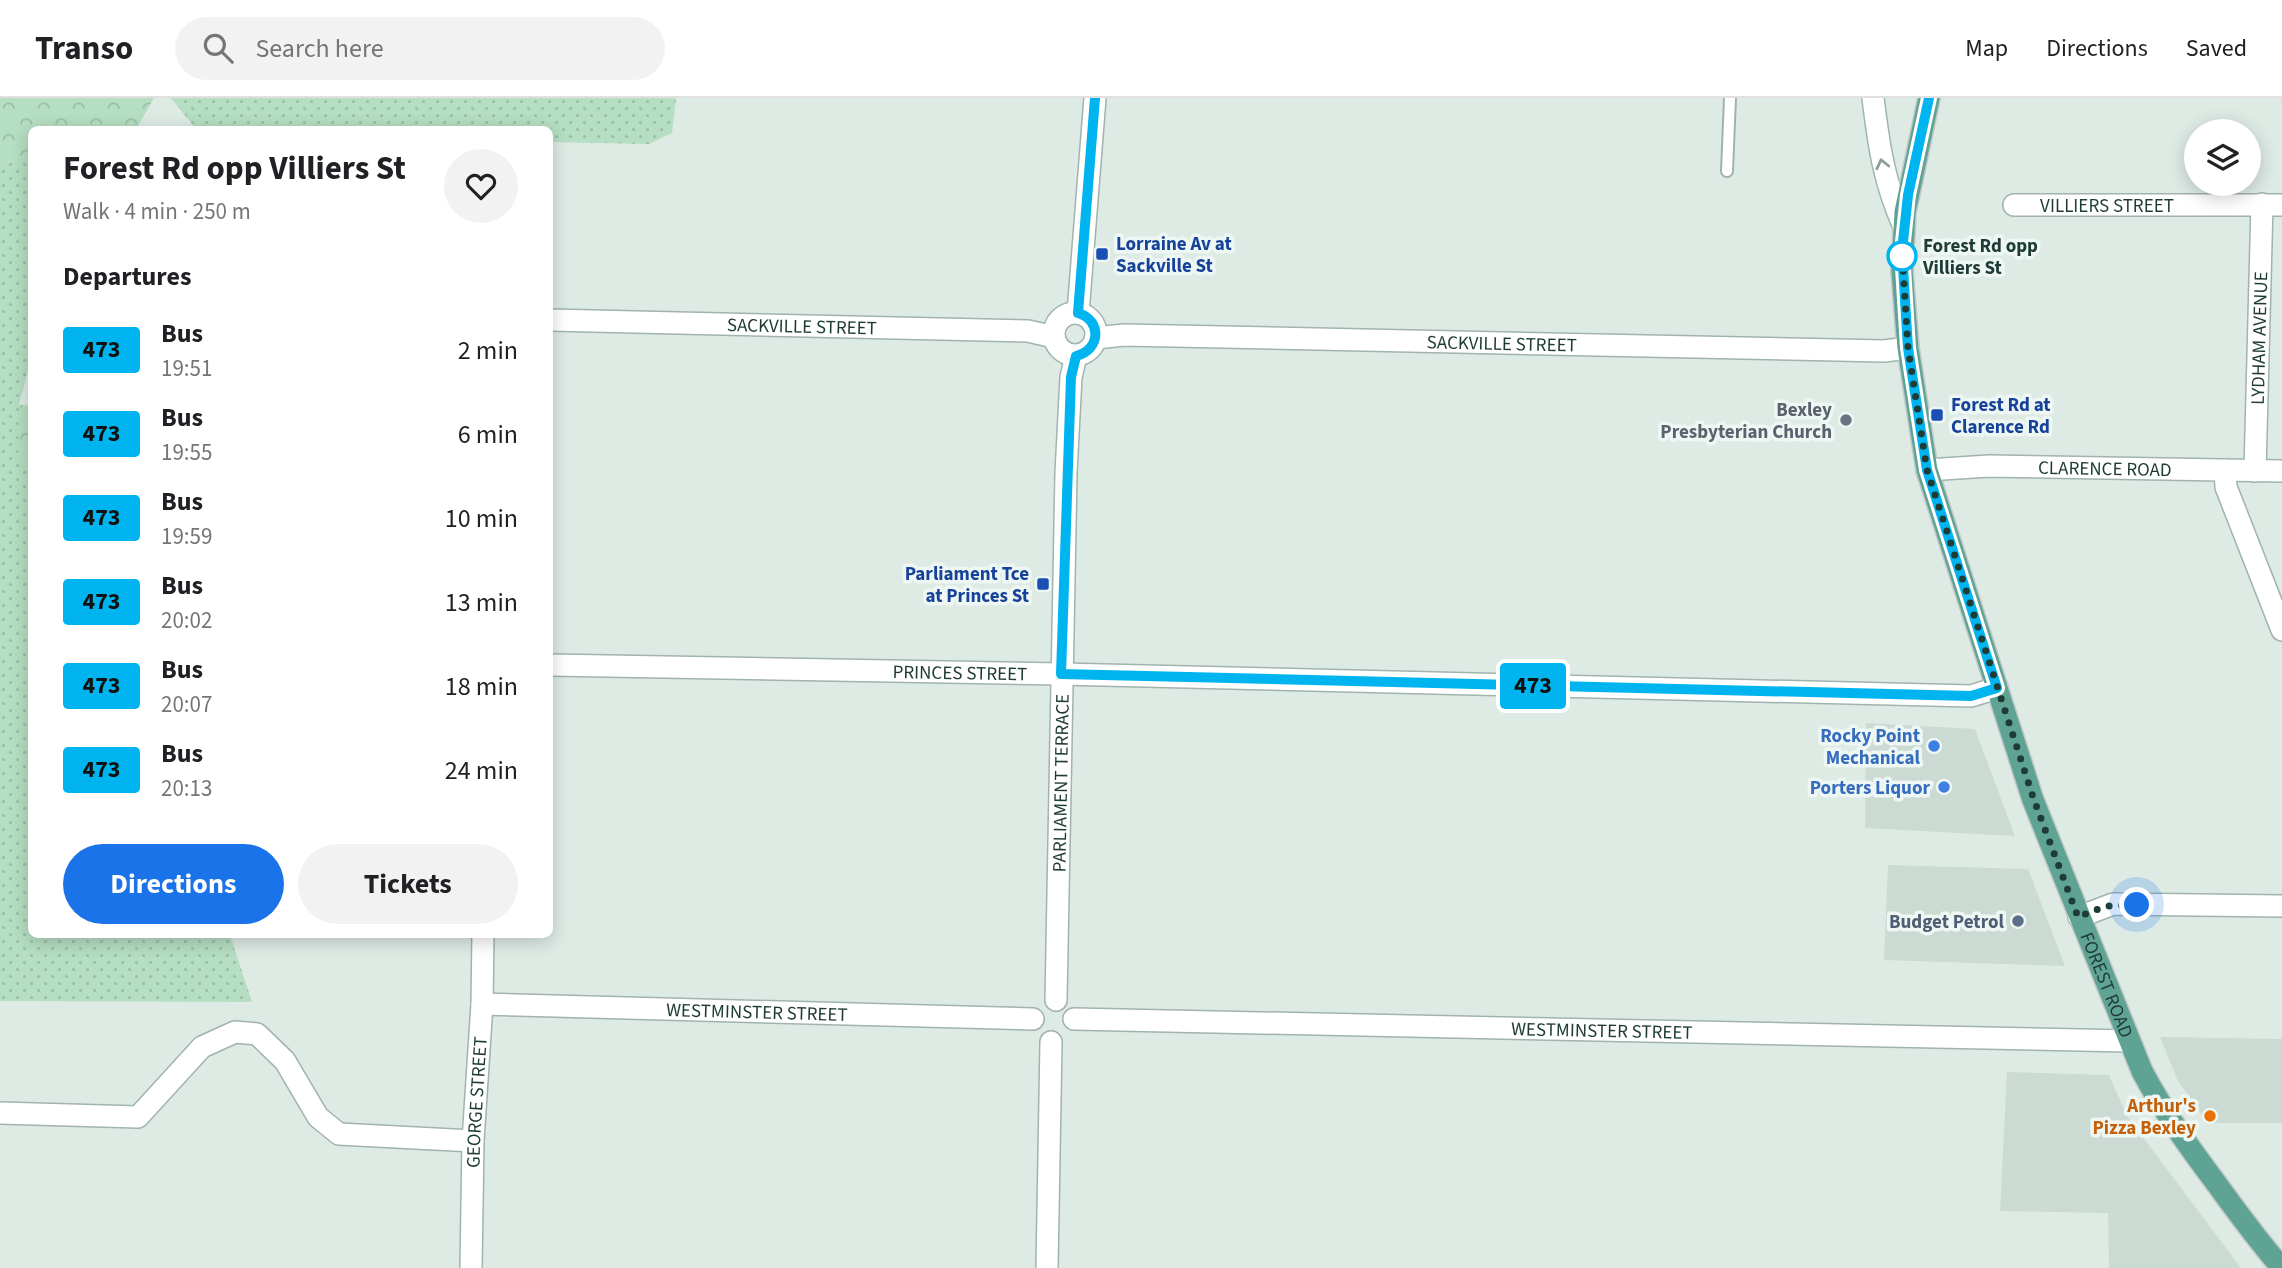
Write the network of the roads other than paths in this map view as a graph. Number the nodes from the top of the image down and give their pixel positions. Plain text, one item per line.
1 (1095, 98) edge
2 (1730, 98) edge
3 (1873, 98) edge
4 (1929, 98) edge
5 (1727, 172) dead end
6 (2272, 204) edge
7 (2014, 205) dead end
8 (1904, 228) junction
9 (1078, 313) junction
10 (553, 320) edge
11 (1054, 337) junction
12 (1096, 338) junction
13 (1908, 348) junction
14 (1076, 356) junction
15 (1927, 470) junction
16 (2225, 470) junction
17 (2255, 471) junction
18 (2282, 471) edge
19 (2282, 630) edge
20 (553, 665) edge
21 (1061, 674) junction
22 (1997, 688) junction
23 (2282, 906) edge
24 (2078, 917) junction
25 (483, 938) edge
26 (1056, 1000) junction
27 (482, 1004) junction
28 (1033, 1019) junction
29 (1074, 1019) junction
30 (2129, 1041) junction
31 (1051, 1042) junction
32 (0, 1114) edge
33 (473, 1142) junction
34 (471, 1268) edge
35 (1047, 1268) edge
36 (2282, 1268) edge

1 - 9 street
2 - 5 lane
8 -> 3 street
4 - 8 main road, FOREST ROAD
6 - 7 street, VILLIERS STREET
6 - 17 street, LYDHAM AVENUE
8 - 13 main road, FOREST ROAD
9 - 11 street
9 - 12 street
10 - 11 street, SACKVILLE STREET
11 - 14 street
12 - 13 street, SACKVILLE STREET
12 - 14 street
13 - 15 main road, FOREST ROAD
14 - 21 street, PARLIAMENT TERRACE
15 - 16 street, CLARENCE ROAD
15 - 22 main road, FOREST ROAD
16 - 17 street, CLARENCE ROAD
16 - 19 street
17 - 18 street, CLARENCE ROAD
20 - 21 street, PRINCES STREET
21 - 22 street, PRINCES STREET
21 - 26 street, PARLIAMENT TERRACE
22 - 24 main road, FOREST ROAD
23 - 24 street
24 - 30 main road, FOREST ROAD
25 - 27 street, GEORGE STREET
26 - 28 street
26 - 29 street
27 - 28 street, WESTMINSTER STREET
27 - 33 street, GEORGE STREET
28 - 31 street
29 - 30 street, WESTMINSTER STREET
29 - 31 street
30 - 36 main road, FOREST ROAD
31 - 35 street
32 - 33 street
33 - 34 street, GEORGE STREET

